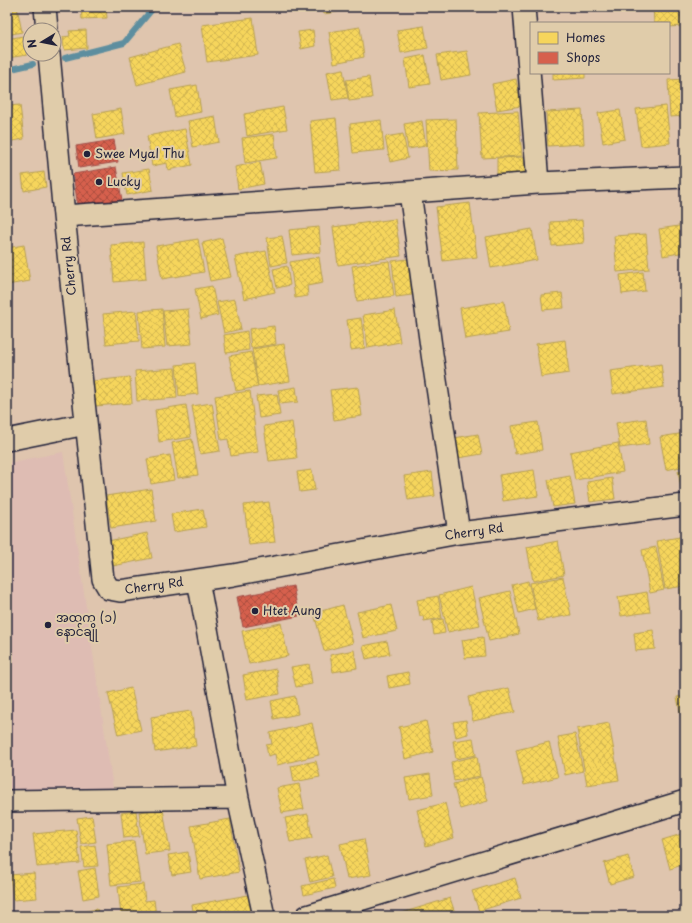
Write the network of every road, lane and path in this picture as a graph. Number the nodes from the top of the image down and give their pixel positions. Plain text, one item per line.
1 (45, 7) edge
2 (524, 7) edge
3 (46, 22) edge
4 (50, 62) edge
5 (685, 177) edge
6 (538, 183) junction
7 (410, 192) junction
8 (64, 216) junction
9 (86, 424) junction
10 (7, 440) edge
11 (685, 505) edge
12 (459, 533) junction
13 (198, 580) junction
14 (238, 798) junction
15 (7, 801) edge
16 (685, 801) edge
17 (264, 916) edge
18 (307, 916) edge

1 - 3 street
2 - 6 street
4 - 8 street, Cherry Rd
5 - 6 street
6 - 7 street
7 - 8 street
7 - 12 street
8 - 9 street, Cherry Rd
9 - 10 street
9 - 13 street, Cherry Rd
11 - 12 street, Cherry Rd
12 - 13 street, Cherry Rd
13 - 14 street
14 - 15 street
14 - 17 street
16 - 18 street

